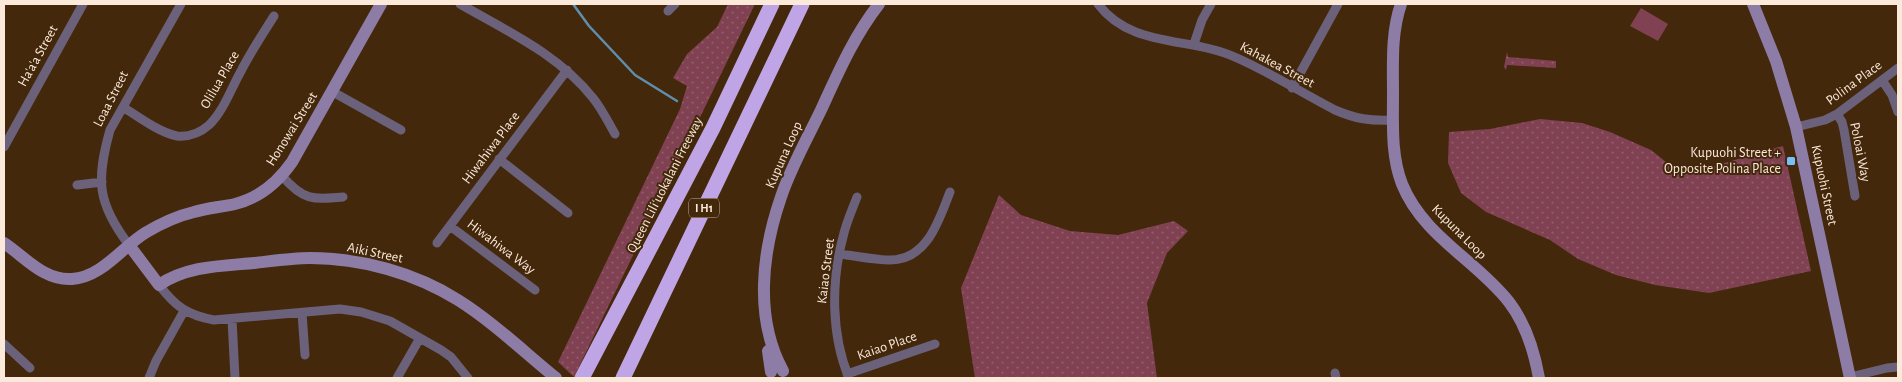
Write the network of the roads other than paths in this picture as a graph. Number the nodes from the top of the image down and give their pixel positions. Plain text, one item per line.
1 (83, 4) edge
2 (182, 4) edge
3 (381, 4) edge
4 (460, 4) edge
5 (675, 4) edge
6 (771, 4) edge
7 (803, 4) edge
8 (879, 4) edge
9 (1098, 4) edge
10 (1211, 4) edge
11 (1338, 4) edge
12 (1400, 4) edge
13 (1752, 4) edge
14 (668, 11) dead end
15 (274, 16) dead end
16 (1194, 44) junction
17 (1898, 68) edge
18 (567, 70) junction
19 (1882, 80) junction
20 (1292, 88) junction
21 (333, 92) junction
22 (123, 107) junction
23 (1898, 112) edge
24 (1836, 114) junction
25 (1393, 120) junction
26 (1796, 127) junction
27 (401, 130) dead end
28 (616, 134) dead end
29 (4, 147) edge
30 (499, 159) junction
31 (282, 176) junction
32 (102, 182) junction
33 (77, 185) dead end
34 (950, 192) dead end
35 (1855, 196) dead end
36 (343, 197) dead end
37 (857, 197) dead end
38 (568, 213) dead end
39 (450, 226) junction
40 (4, 243) edge
41 (437, 243) dead end
42 (129, 244) junction
43 (840, 254) junction
44 (159, 285) junction
45 (535, 290) dead end
46 (184, 311) junction
47 (302, 313) junction
48 (232, 319) junction
49 (420, 338) junction
50 (4, 344) edge
51 (935, 344) dead end
52 (305, 355) dead end
53 (1898, 367) edge
54 (30, 368) dead end
55 (774, 376) edge
56 (848, 376) edge
57 (149, 378) edge
58 (235, 378) edge
59 (397, 378) edge
60 (468, 378) edge
61 (556, 378) edge
62 (582, 378) edge
63 (623, 378) edge
64 (1539, 378) edge
65 (1850, 378) edge

1 - 29 street, Ha'a'a Street
2 - 22 street, Loaa Street
3 - 21 street, Honowai Street
4 - 18 street
5 - 14 street
6 - 62 highway, Queen Liliʻuokalani Freeway / I H1
7 - 63 highway, I H1
8 - 55 street, Kupuna Loop
9 - 16 street, Kahakea Street
10 - 16 street
11 - 20 street
12 - 25 street, Kupuna Loop
13 - 26 street, Kupuohi Street
15 - 22 street, Olilua Place
16 - 20 street, Kahakea Street
17 - 19 street, Polina Place
18 - 28 street
18 - 30 street, Hiwahiwa Place
19 - 23 street
19 - 24 street, Polina Place
20 - 25 street, Kahakea Street
21 - 27 street
21 - 31 street, Honowai Street
22 - 32 street, Loaa Street
24 - 26 street, Polina Place
24 - 35 street, Poloai Way
25 - 64 street, Kupuna Loop
26 - 65 street, Kupuohi Street
30 - 38 street
30 - 39 street, Hiwahiwa Place
31 - 36 street
31 - 42 street, Honowai Street
32 - 33 street
32 - 42 street, Loaa Street
34 - 43 street
37 - 43 street, Kaiao Street
39 - 41 street, Hiwahiwa Place
39 - 45 street, Hiwahiwa Way
40 - 42 street, Honowai Street
42 - 44 street, Loaa Street
43 - 56 street, Kaiao Street
44 - 46 street, Loaa Street
44 - 61 street, Aiki Street
46 - 48 street, Loaa Street
46 - 57 street
47 - 48 street, Loaa Street
47 - 49 street, Loaa Street
47 - 52 street
48 - 58 street
49 - 59 street
49 - 60 street, Loaa Street
50 - 54 street
51 - 56 street, Kaiao Place
53 - 65 street

